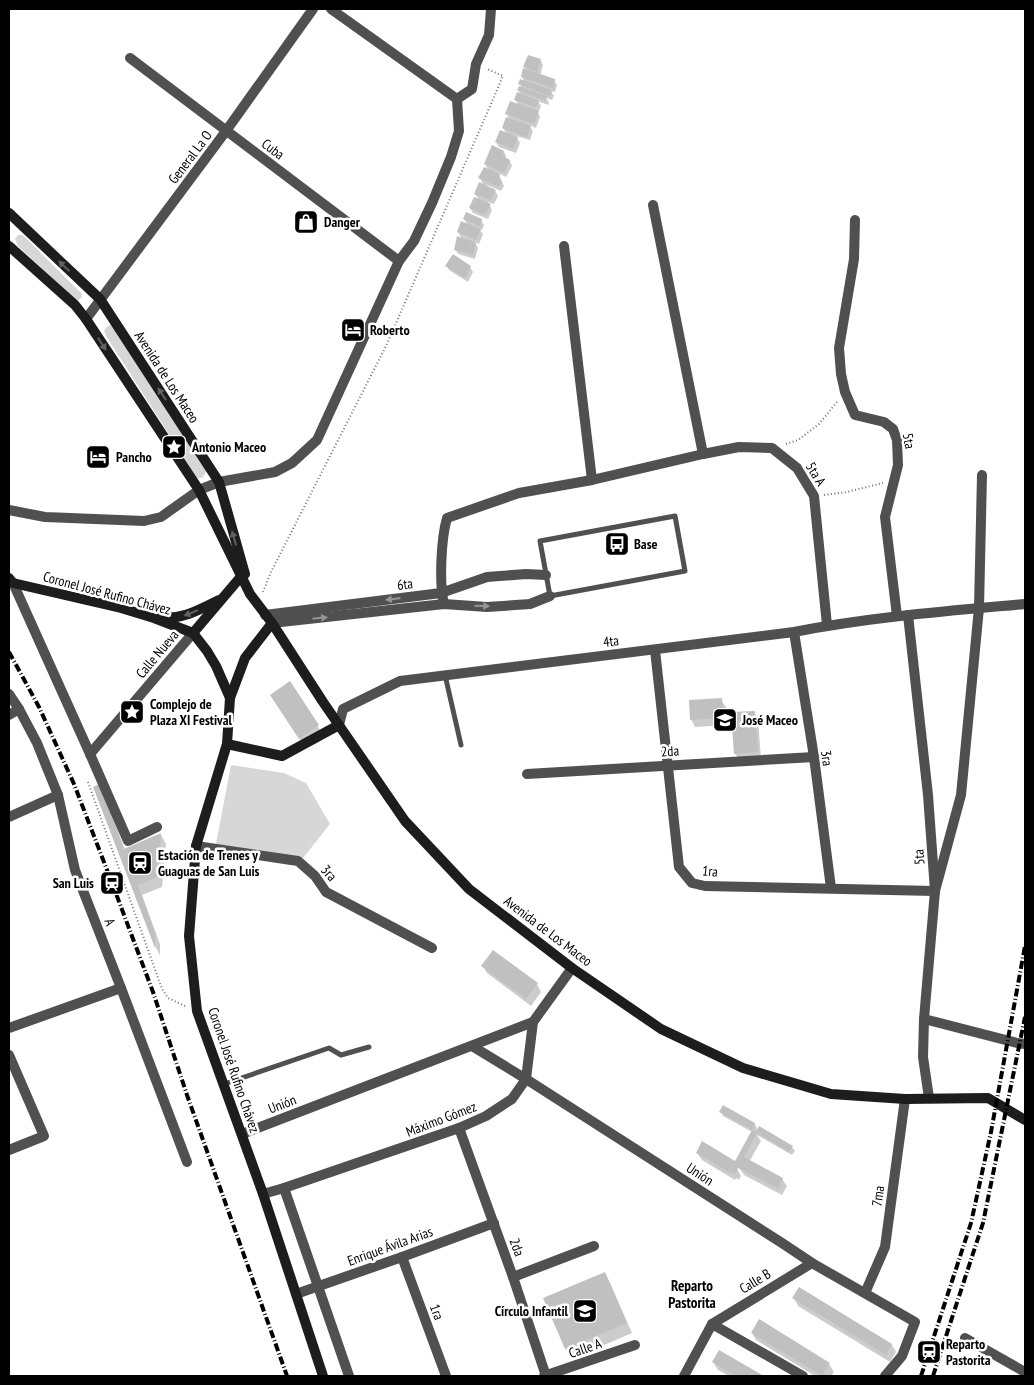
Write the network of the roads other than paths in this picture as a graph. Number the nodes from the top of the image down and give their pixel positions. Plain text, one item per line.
1 (313, 9) edge
2 (330, 9) edge
3 (491, 9) edge
4 (130, 58) dead end
5 (457, 99) junction
6 (226, 131) junction
7 (653, 205) dead end
8 (9, 213) edge
9 (855, 220) dead end
10 (9, 246) edge
11 (564, 246) dead end
12 (399, 261) junction
13 (100, 299) junction
14 (86, 319) junction
15 (703, 454) junction
16 (982, 475) dead end
17 (592, 480) junction
18 (219, 482) junction
19 (199, 490) junction
20 (9, 510) edge
21 (242, 575) junction
22 (546, 575) junction
23 (11, 580) edge
24 (441, 593) junction
25 (550, 596) junction
26 (224, 597) junction
27 (444, 604) junction
28 (1025, 604) edge
29 (979, 608) junction
30 (908, 615) junction
31 (897, 616) junction
32 (154, 618) junction
33 (268, 619) junction
34 (827, 625) junction
35 (794, 632) junction
36 (193, 633) junction
37 (655, 650) junction
38 (445, 675) junction
39 (9, 694) edge
40 (230, 698) junction
41 (19, 709) junction
42 (9, 715) edge
43 (339, 726) junction
44 (227, 744) junction
45 (461, 745) dead end
46 (90, 754) junction
47 (814, 757) junction
48 (668, 765) junction
49 (527, 774) dead end
50 (58, 795) junction
51 (9, 817) edge
52 (157, 827) dead end
53 (196, 846) junction
54 (831, 888) junction
55 (935, 891) junction
56 (432, 948) dead end
57 (572, 968) junction
58 (121, 988) junction
59 (924, 1019) junction
60 (533, 1022) junction
61 (9, 1028) edge
62 (1022, 1041) edge
63 (472, 1046) junction
64 (368, 1047) dead end
65 (9, 1055) edge
66 (526, 1079) junction
67 (224, 1084) junction
68 (929, 1098) junction
69 (905, 1099) junction
70 (1025, 1120) edge
71 (459, 1128) junction
72 (242, 1134) junction
73 (9, 1150) edge
74 (186, 1162) dead end
75 (284, 1188) junction
76 (263, 1194) junction
77 (494, 1223) junction
78 (594, 1246) dead end
79 (402, 1257) junction
80 (812, 1263) junction
81 (514, 1277) junction
82 (318, 1286) junction
83 (865, 1293) junction
84 (296, 1294) junction
85 (712, 1324) junction
86 (965, 1338) dead end
87 (635, 1345) dead end
88 (1025, 1372) edge
89 (323, 1376) edge
90 (349, 1376) edge
91 (446, 1376) edge
92 (545, 1376) edge
93 (684, 1376) edge
94 (803, 1376) edge
95 (885, 1376) edge

1 - 6 street, General La O
2 - 5 street
3 - 5 street
4 - 6 street, Cuba
5 - 12 street
6 - 12 street, Cuba
6 - 13 street, General La O
7 - 15 street
13 -> 8 street, Avenida de Los Maceo
9 - 31 street, 5ta
10 - 14 street, Avenida de Los Maceo
11 - 17 street
12 - 18 street
13 - 14 street, General La O
18 -> 13 street, Avenida de Los Maceo
14 -> 19 street, Avenida de Los Maceo
15 - 17 street
15 - 34 street, 5ta A
16 - 29 street
17 - 24 street
18 - 19 street
21 -> 18 street, Avenida de Los Maceo
19 - 20 street
19 - 21 street, Avenida de Los Maceo
21 - 26 street, Calle Nueva
21 - 33 street, Avenida de Los Maceo
21 - 33 street, Avenida de Los Maceo
22 - 24 street, 6ta
22 - 25 lane
22 - 25 lane
23 - 32 street, Coronel José Rufino Chávez
23 - 46 street, Coronel José Rufino Chávez
24 - 27 street
24 -> 33 street, 6ta
27 -> 25 street, 6ta
26 -> 32 street
26 - 36 street, Calle Nueva
33 -> 27 street, 6ta
28 - 29 street, 4ta
29 - 30 street, 4ta
29 - 55 street
30 - 31 street, 4ta
30 - 55 street, 5ta
31 - 34 street, 4ta
32 - 36 street, Coronel José Rufino Chávez
33 - 40 street
33 - 43 street, Avenida de Los Maceo
34 - 35 street, 4ta
35 - 37 street, 4ta
35 - 47 street, 3ra
36 - 40 street, Coronel José Rufino Chávez
36 - 46 street, Calle Nueva
37 - 38 street, 4ta
37 - 48 street, 1ra
38 - 43 street, 4ta
38 - 45 lane
39 - 41 street, A
40 - 44 street, Coronel José Rufino Chávez
41 - 42 street
41 - 50 street, A
43 - 44 street
43 - 57 street, Avenida de Los Maceo
44 - 53 street, Coronel José Rufino Chávez
46 - 52 street, Coronel José Rufino Chávez
47 - 48 street, 2da
47 - 54 street, 3ra
48 - 49 street, 2da
48 - 54 street, 1ra
50 - 51 street
50 - 58 street, A
53 - 56 street, 3ra
53 - 67 street, Coronel José Rufino Chávez
54 - 55 street, 1ra
55 - 59 street, 5ta
57 - 60 street, Máximo Gómez
57 - 69 street, Avenida de Los Maceo
58 - 61 street
58 - 74 street, A
59 - 62 street
59 - 68 street, 5ta
60 - 63 street, Unión
60 - 66 street, Máximo Gómez
63 - 66 street, Unión
63 - 72 street, Unión
64 - 67 lane
65 - 73 street
66 - 71 street, Máximo Gómez
66 - 80 street, Unión
67 - 72 street, Coronel José Rufino Chávez
68 - 69 street, Avenida de Los Maceo
68 - 70 street, Avenida de Los Maceo
69 - 83 street, 7ma
71 - 75 street, Máximo Gómez
71 - 77 street, 2da
72 - 76 street, Coronel José Rufino Chávez
75 - 76 street, Máximo Gómez
75 - 82 street
76 - 84 street, Coronel José Rufino Chávez
77 - 79 street, Enrique Ávila Arias
77 - 81 street, 2da
78 - 81 street
79 - 82 street, Enrique Ávila Arias
79 - 91 street, 1ra
80 - 83 street, Unión
80 - 85 street, Calle B
81 - 92 street, 2da
82 - 84 street, Enrique Ávila Arias
82 - 90 street
83 - 95 street, Unión
84 - 89 street, Coronel José Rufino Chávez
85 - 93 street
85 - 94 street
86 - 88 street
87 - 92 street, Calle A

